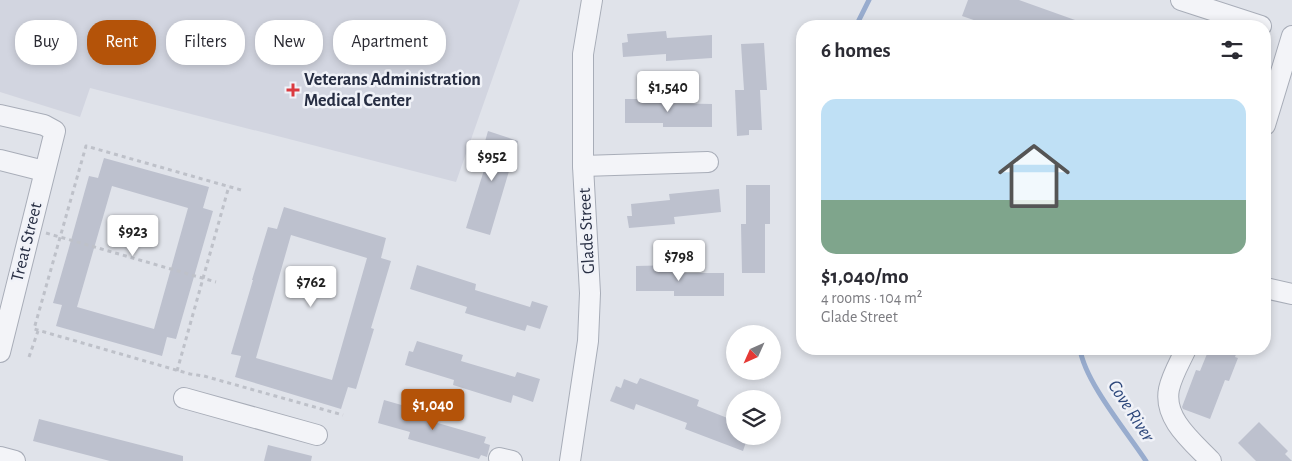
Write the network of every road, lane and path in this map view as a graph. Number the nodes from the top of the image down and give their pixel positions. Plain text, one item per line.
1 (592, 0) edge
2 (1181, 0) edge
3 (1243, 20) edge
4 (1271, 30) edge
5 (1292, 36) edge
6 (1271, 105) edge
7 (0, 115) edge
8 (0, 160) edge
9 (708, 162) dead end
10 (584, 166) junction
11 (44, 171) junction
12 (229, 186) junction
13 (241, 190) dead end
14 (41, 232) dead end
15 (60, 237) junction
16 (203, 278) junction
17 (216, 282) dead end
18 (1271, 289) edge
19 (1292, 294) edge
20 (38, 331) junction
21 (0, 352) edge
22 (1183, 355) edge
23 (28, 357) dead end
24 (177, 371) junction
25 (184, 398) dead end
26 (343, 415) dead end
27 (317, 435) dead end
28 (0, 457) edge
29 (15, 461) edge
30 (570, 461) edge
31 (1211, 461) edge

1 - 10 street, Glade Street
2 - 3 street
4 - 5 street
5 - 6 street
7 - 11 street, Treat Street
8 - 11 street
9 - 10 street
10 - 30 street, Glade Street
11 - 21 street, Treat Street
12 - 13 path
12 - 15 path
12 - 16 path
14 - 15 path
15 - 16 path
15 - 20 path
16 - 17 path
16 - 24 path
18 - 19 street
20 - 23 path
20 - 24 path
22 - 31 street
24 - 26 path
25 - 27 street
28 - 29 street

